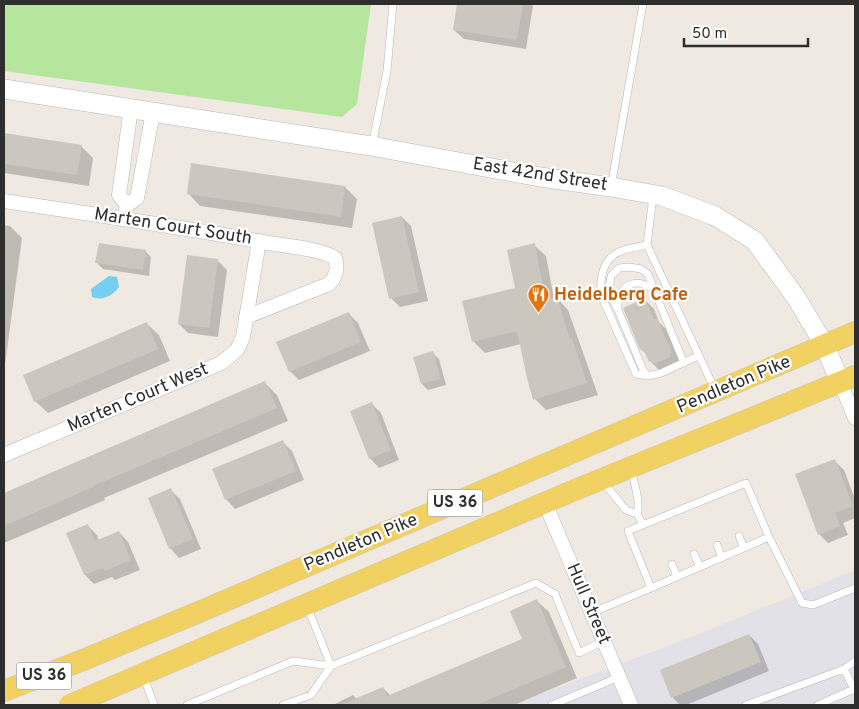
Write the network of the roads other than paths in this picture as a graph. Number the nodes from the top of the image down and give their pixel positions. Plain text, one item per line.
1 (394, 4) edge
2 (643, 4) edge
3 (4, 89) edge
4 (131, 108) junction
5 (153, 112) junction
6 (371, 146) junction
7 (611, 187) junction
8 (654, 194) junction
9 (4, 200) edge
10 (126, 212) junction
11 (259, 241) junction
12 (648, 245) junction
13 (654, 290) junction
14 (618, 310) junction
15 (246, 317) junction
16 (855, 332) edge
17 (825, 346) junction
18 (698, 356) junction
19 (684, 362) junction
20 (648, 376) junction
21 (848, 379) edge
22 (716, 393) junction
23 (855, 418) edge
24 (4, 455) edge
25 (632, 466) junction
26 (601, 479) junction
27 (544, 502) junction
28 (676, 512) junction
29 (637, 514) junction
30 (654, 520) junction
31 (679, 520) dead end
32 (643, 525) junction
33 (658, 528) dead end
34 (739, 536) dead end
35 (769, 538) junction
36 (717, 545) dead end
37 (744, 548) junction
38 (694, 554) dead end
39 (722, 558) junction
40 (672, 564) dead end
41 (700, 567) junction
42 (677, 577) junction
43 (651, 588) junction
44 (855, 588) edge
45 (306, 604) junction
46 (591, 613) junction
47 (604, 641) junction
48 (855, 661) edge
49 (331, 666) junction
50 (844, 669) junction
51 (143, 674) junction
52 (619, 677) junction
53 (855, 690) edge
54 (4, 691) edge
55 (294, 703) edge
56 (152, 704) edge
57 (70, 705) edge
58 (187, 705) edge
59 (283, 705) edge
60 (552, 705) edge
61 (631, 705) edge
62 (746, 705) edge
63 (818, 705) edge

1 - 6 lane
2 - 7 lane
3 - 4 street, East 42nd Street
4 - 5 street, East 42nd Street
4 - 10 street
5 - 6 street, East 42nd Street
5 - 10 street
6 - 7 street, East 42nd Street
7 - 8 street, East 42nd Street
8 - 12 lane
8 - 17 street, East 42nd Street
9 - 10 street, Marten Court South
10 - 11 street, Marten Court South
11 - 15 street, Marten Court West
11 - 15 street, Marten Court South
12 - 18 lane
12 - 20 lane
13 - 14 lane
13 - 14 lane
13 - 19 lane
14 - 20 lane
15 - 24 street, Marten Court West
16 - 17 main road, Pendleton Pike / US 36
17 - 21 street, East 42nd Street
17 - 22 main road, Pendleton Pike / US 36
18 - 19 lane
18 - 22 lane
19 - 20 lane
21 - 23 street
21 - 25 main road, Pendleton Pike / US 36
22 - 54 main road, Pendleton Pike / US 36
25 - 26 main road, Pendleton Pike / US 36
25 - 29 lane
26 - 27 main road, Pendleton Pike / US 36
26 - 29 lane
27 - 45 main road, Pendleton Pike / US 36
27 - 46 street, Hull Street
28 - 30 lane
28 - 31 lane
28 - 35 lane
29 - 32 lane
30 - 32 lane
30 - 33 lane
32 - 43 lane
34 - 37 lane
35 - 37 lane
35 - 44 lane
36 - 39 lane
37 - 39 lane
38 - 41 lane
39 - 41 lane
40 - 42 lane
41 - 42 lane
42 - 43 lane
43 - 46 lane
45 - 49 lane
45 - 51 main road, Pendleton Pike / US 36
46 - 47 street, Hull Street
47 - 49 lane
47 - 52 street, Hull Street
48 - 50 lane
49 - 55 lane
49 - 58 lane
50 - 53 lane
50 - 62 lane
51 - 56 lane
51 - 57 main road, Pendleton Pike / US 36
52 - 60 lane
52 - 61 street, Hull Street
53 - 63 lane
55 - 59 lane

